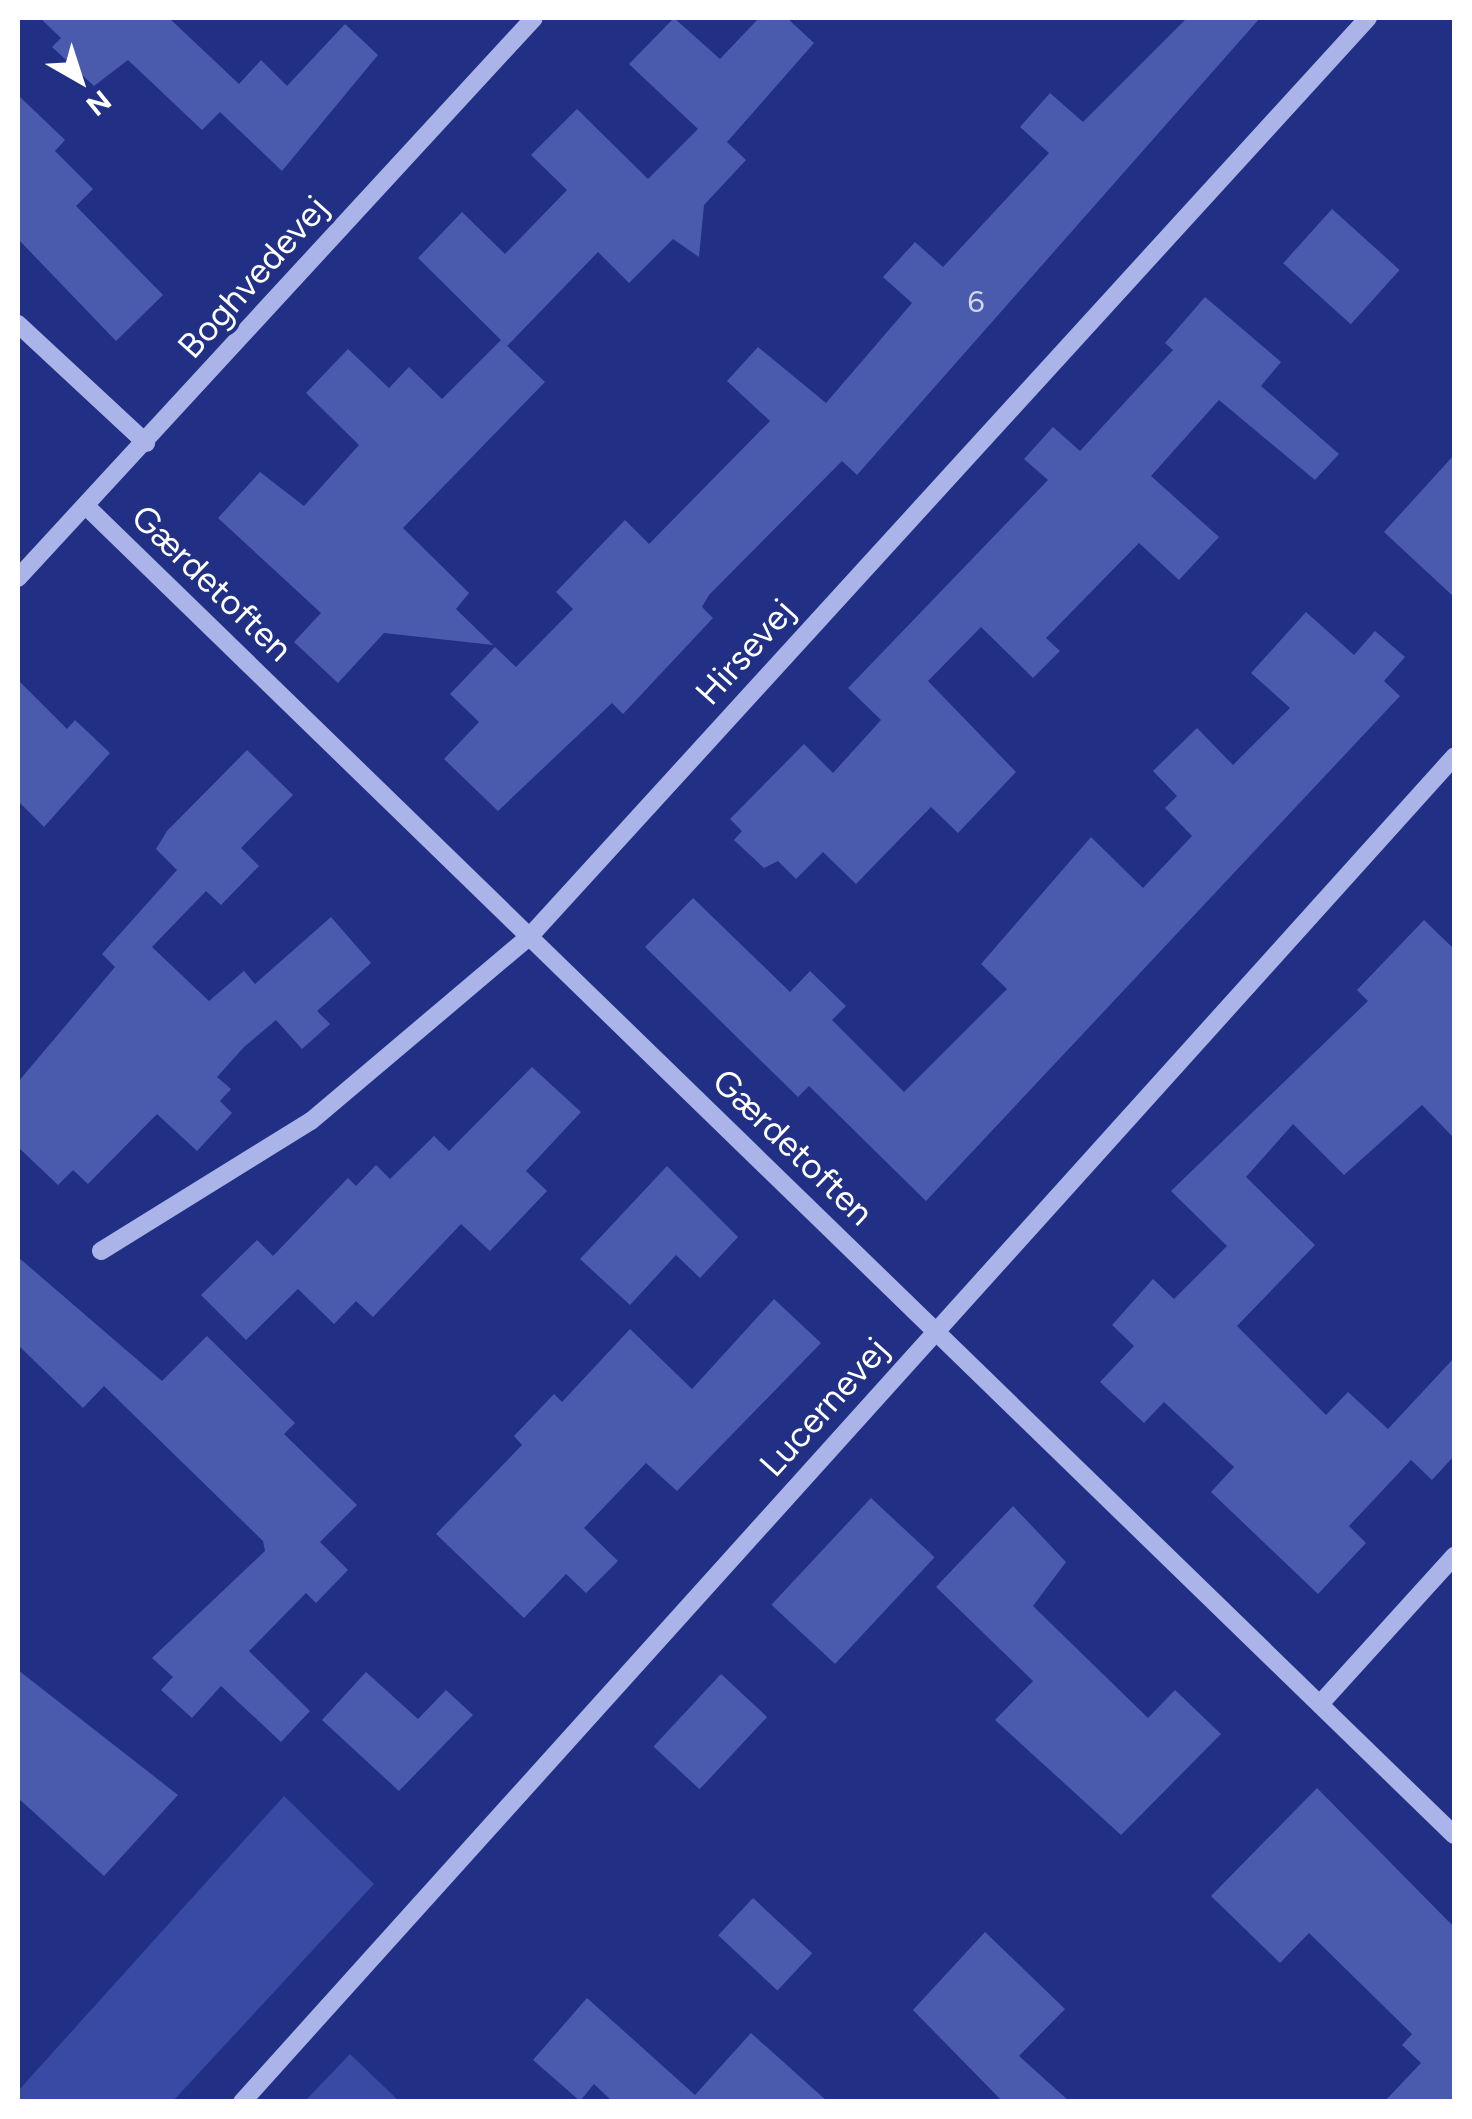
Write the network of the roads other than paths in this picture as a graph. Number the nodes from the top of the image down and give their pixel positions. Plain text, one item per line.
1 (534, 18) edge
2 (1368, 18) edge
3 (18, 324) edge
4 (146, 442) junction
5 (86, 506) junction
6 (18, 578) edge
7 (1454, 757) edge
8 (530, 936) junction
9 (100, 1252) dead end
10 (936, 1332) junction
11 (1454, 1556) edge
12 (1320, 1704) junction
13 (1454, 1835) edge
14 (242, 2102) edge

1 - 4 street, Boghvedevej
2 - 8 street, Hirsevej
3 - 4 street
4 - 5 street, Boghvedevej
5 - 6 street, Boghvedevej
5 - 8 street, Gærdetoften
7 - 10 street, Lucernevej
8 - 9 street, Hirsevej
8 - 10 street, Gærdetoften
10 - 12 street, Gærdetoften
10 - 14 street, Lucernevej
11 - 12 street
12 - 13 street, Gærdetoften

